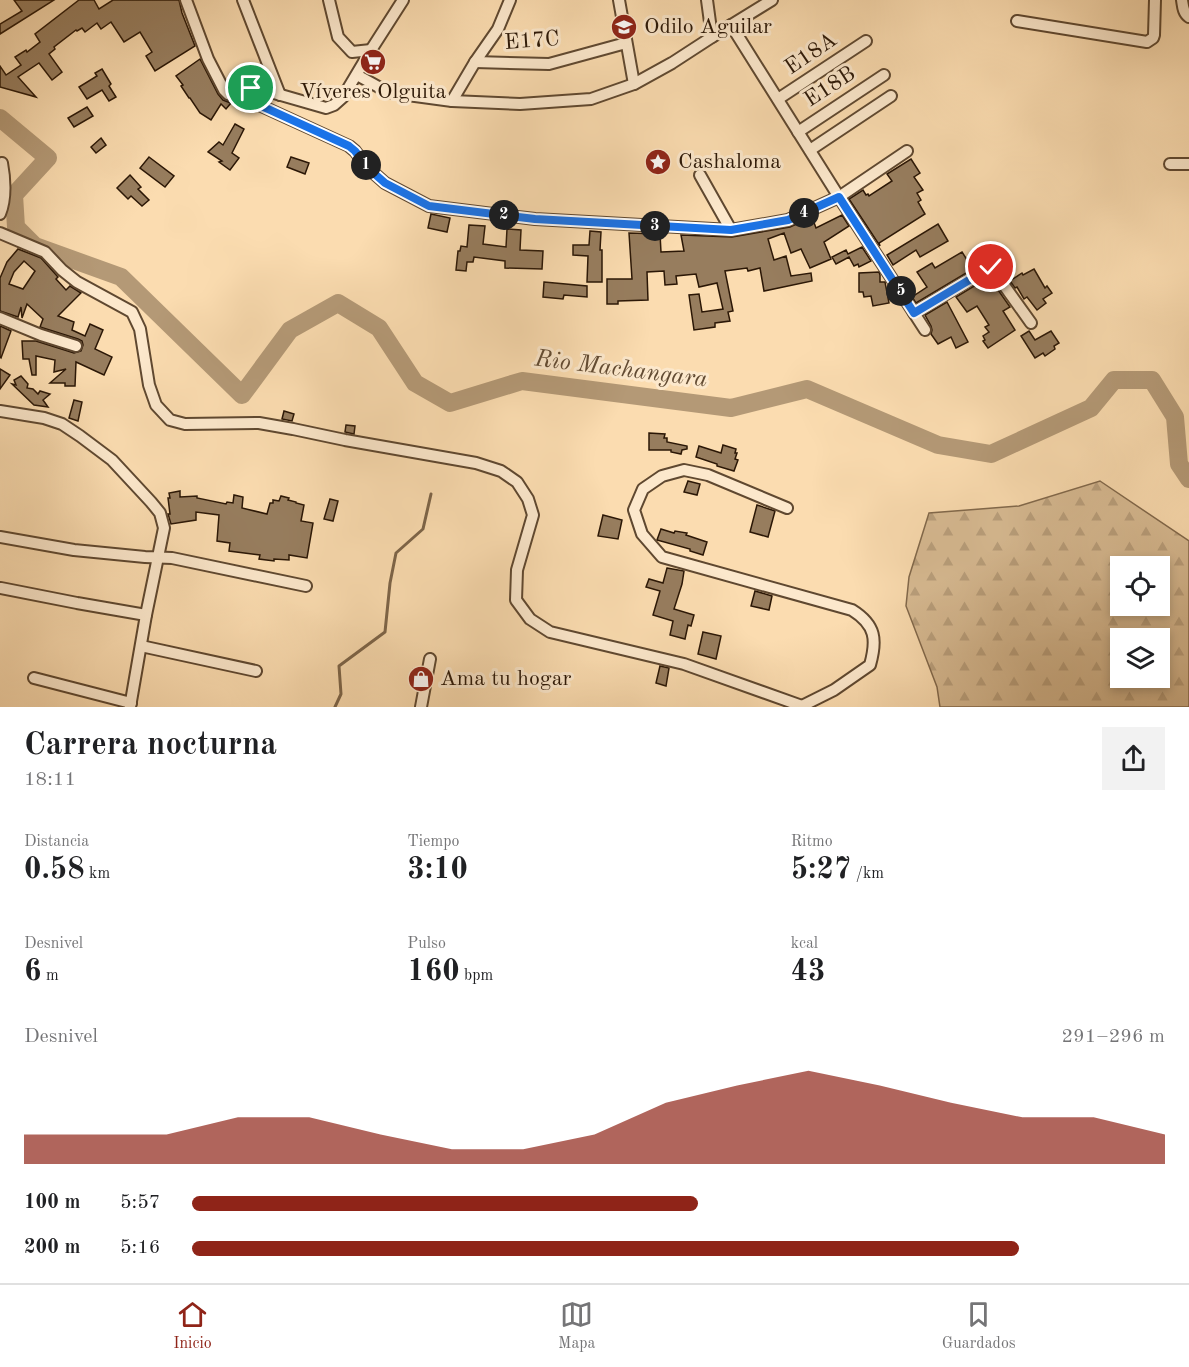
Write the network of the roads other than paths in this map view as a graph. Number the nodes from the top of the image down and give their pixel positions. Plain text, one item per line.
1 (186, 0) edge
2 (243, 0) edge
3 (329, 0) edge
4 (403, 0) edge
5 (510, 0) edge
6 (619, 0) edge
7 (707, 0) edge
8 (772, 0) edge
9 (1155, 0) edge
10 (1182, 0) edge
11 (1189, 17) edge
12 (1017, 21) dead end
13 (731, 25) junction
14 (712, 37) junction
15 (866, 41) dead end
16 (626, 43) junction
17 (371, 50) junction
18 (475, 62) junction
19 (357, 75) junction
20 (884, 75) dead end
21 (633, 84) junction
22 (280, 95) junction
23 (891, 96) dead end
24 (246, 99) junction
25 (778, 99) junction
26 (452, 101) junction
27 (798, 132) junction
28 (810, 150) junction
29 (907, 152) dead end
30 (2, 163) dead end
31 (1170, 164) dead end
32 (1189, 164) edge
33 (700, 175) dead end
34 (839, 197) junction
35 (0, 214) edge
36 (731, 230) junction
37 (0, 233) edge
38 (914, 313) junction
39 (0, 318) edge
40 (1031, 323) dead end
41 (926, 330) dead end
42 (76, 346) dead end
43 (0, 411) edge
44 (787, 508) dead end
45 (0, 537) edge
46 (158, 557) junction
47 (306, 585) dead end
48 (1, 588) edge
49 (146, 615) junction
50 (141, 646) junction
51 (430, 659) dead end
52 (256, 671) dead end
53 (34, 678) dead end
54 (130, 705) edge
55 (801, 706) edge
56 (421, 707) edge

1 - 24 street
2 - 22 street
3 - 17 street
4 - 17 street
5 - 18 street
6 - 16 street
7 - 14 street
8 - 13 street
9 - 12 street
10 - 11 street
13 - 14 street
13 - 25 street
14 - 21 street
15 - 25 street, E18A
16 - 18 street, E17C
16 - 21 street
17 - 19 street
18 - 26 street
19 - 22 street
19 - 26 street
20 - 27 street, E18B
21 - 26 street
22 - 24 street
23 - 28 street
24 - 36 street
25 - 27 street
27 - 28 street
28 - 34 street
29 - 34 street
30 - 35 street
31 - 32 street
33 - 36 street
34 - 36 street
34 - 38 street
37 - 55 street
38 - 40 street
38 - 41 street
39 - 42 street
43 - 46 street
44 - 55 street
45 - 46 street
46 - 47 street
46 - 49 street
48 - 49 street
49 - 50 street
50 - 52 street
50 - 54 street
51 - 56 street
53 - 54 street

